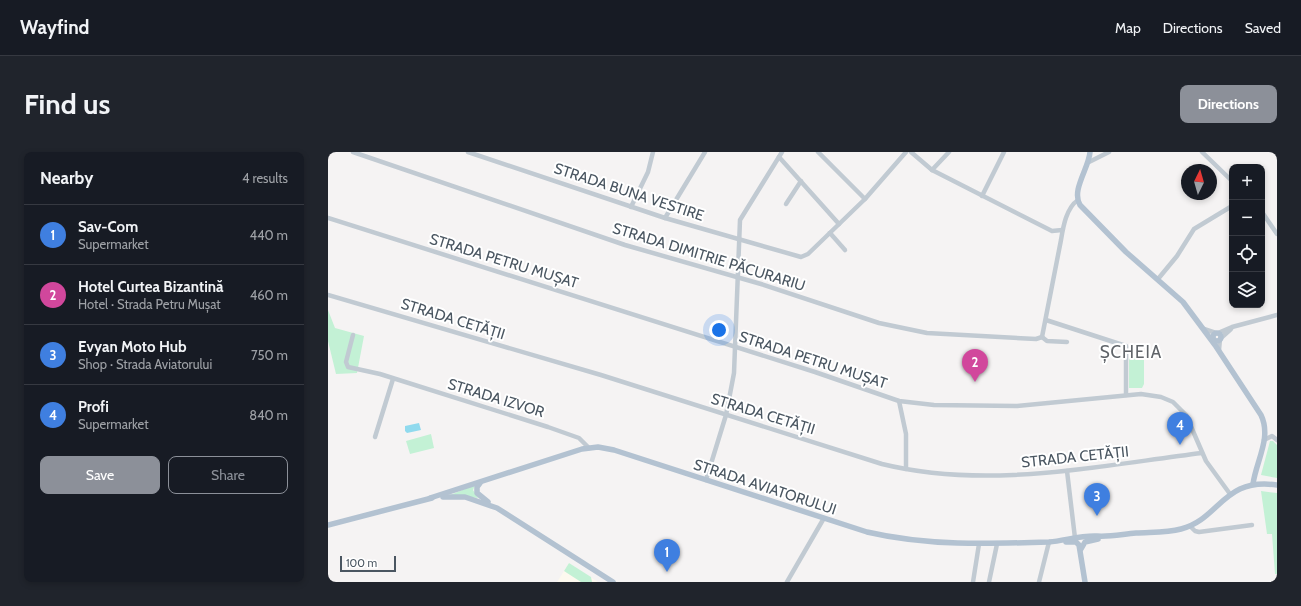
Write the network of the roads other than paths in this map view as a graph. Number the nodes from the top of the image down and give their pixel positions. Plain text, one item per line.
1 (353, 152) edge
2 (468, 152) edge
3 (653, 152) edge
4 (705, 152) edge
5 (782, 152) edge
6 (818, 152) edge
7 (906, 152) edge
8 (911, 152) edge
9 (949, 152) edge
10 (1004, 152) edge
11 (1090, 152) edge
12 (1109, 152) edge
13 (1202, 152) edge
14 (779, 157) junction
15 (1089, 162) junction
16 (932, 170) junction
17 (1229, 178) edge
18 (801, 181) junction
19 (982, 196) junction
20 (865, 199) junction
21 (1078, 200) junction
22 (786, 204) dead end
23 (631, 207) junction
24 (1229, 208) edge
25 (1265, 216) edge
26 (328, 218) edge
27 (665, 218) junction
28 (839, 224) junction
29 (1062, 230) junction
30 (830, 233) junction
31 (1277, 234) edge
32 (738, 239) junction
33 (845, 250) dead end
34 (737, 278) junction
35 (1158, 279) junction
36 (328, 295) edge
37 (1277, 315) edge
38 (1046, 320) junction
39 (352, 335) dead end
40 (1042, 337) junction
41 (1216, 337) junction
42 (1067, 342) dead end
43 (735, 348) junction
44 (393, 379) junction
45 (1126, 395) junction
46 (899, 401) junction
47 (726, 415) junction
48 (375, 438) dead end
49 (1264, 440) junction
50 (1277, 440) edge
51 (589, 448) junction
52 (1202, 453) junction
53 (906, 469) junction
54 (1067, 471) junction
55 (706, 480) junction
56 (480, 482) junction
57 (1253, 484) junction
58 (1277, 485) edge
59 (1230, 494) junction
60 (430, 498) junction
61 (498, 508) junction
62 (824, 518) junction
63 (328, 525) edge
64 (1252, 525) dead end
65 (1190, 526) junction
66 (1101, 537) junction
67 (1075, 538) junction
68 (1058, 541) junction
69 (1049, 542) junction
70 (979, 544) junction
71 (997, 544) junction
72 (1082, 549) junction
73 (587, 567) junction
74 (606, 582) edge
75 (612, 582) edge
76 (787, 582) edge
77 (973, 582) edge
78 (989, 582) edge
79 (1039, 582) edge
80 (1085, 582) edge

1 - 34 street, STRADA DIMITRIE PĂCURARIU
2 - 23 street, STRADA BUNA VESTIRE
3 - 23 street
4 - 27 street
5 - 14 street
6 - 20 street
7 - 20 street
8 - 16 street
9 - 16 street
10 - 19 street
11 - 15 main road
12 - 15 street
13 - 17 street
14 - 18 street
14 - 32 street
15 - 21 main road
16 - 19 street
18 - 22 street
18 - 28 street
19 - 29 street
20 - 28 street
21 - 29 street
21 - 35 main road
23 - 27 street, STRADA BUNA VESTIRE
24 - 35 street
25 - 31 street
26 - 43 street, STRADA PETRU MUȘAT
27 - 32 street, STRADA BUNA VESTIRE
28 - 30 street
29 - 38 street
30 - 32 street, STRADA BUNA VESTIRE
30 - 33 street
32 - 34 street
34 - 40 street, STRADA DIMITRIE PĂCURARIU
34 - 43 street
35 - 41 main road
36 - 47 street, STRADA CETĂȚII
37 - 41 street
38 - 40 street
38 - 45 street
39 - 44 street, STRADA IZVOR
40 - 42 street, STRADA DIMITRIE PĂCURARIU
41 - 49 main road
43 - 46 street, STRADA PETRU MUȘAT
43 - 47 street
44 - 48 street
44 - 51 street, STRADA IZVOR
45 - 46 street, STRADA PETRU MUȘAT
45 - 52 street, STRADA PETRU MUȘAT
46 - 53 street
47 - 53 street, STRADA CETĂȚII
47 - 55 street
49 - 50 street
49 - 57 main road
51 - 55 main road, STRADA AVIATORULUI
51 - 56 main road, STRADA AVIATORULUI
52 - 54 street, STRADA CETĂȚII
52 - 59 street, STRADA PETRU MUȘAT
53 - 54 street, STRADA CETĂȚII
54 - 67 street
55 - 62 main road, STRADA AVIATORULUI
56 - 60 main road, STRADA AVIATORULUI
56 - 61 main road
57 - 58 main road
57 - 59 main road
59 - 65 main road
60 - 61 main road
60 - 63 main road
61 - 73 main road
62 - 70 main road, STRADA AVIATORULUI
62 - 76 street
64 - 65 street
65 - 66 main road, STRADA AVIATORULUI
66 - 67 main road, STRADA AVIATORULUI
66 - 72 main road
67 - 68 main road, STRADA AVIATORULUI
68 - 69 main road, STRADA AVIATORULUI
68 - 72 main road
69 - 71 main road, STRADA AVIATORULUI
69 - 79 street
70 - 71 main road, STRADA AVIATORULUI
70 - 77 street
71 - 78 street
72 - 80 main road
73 - 74 main road
73 - 75 main road

